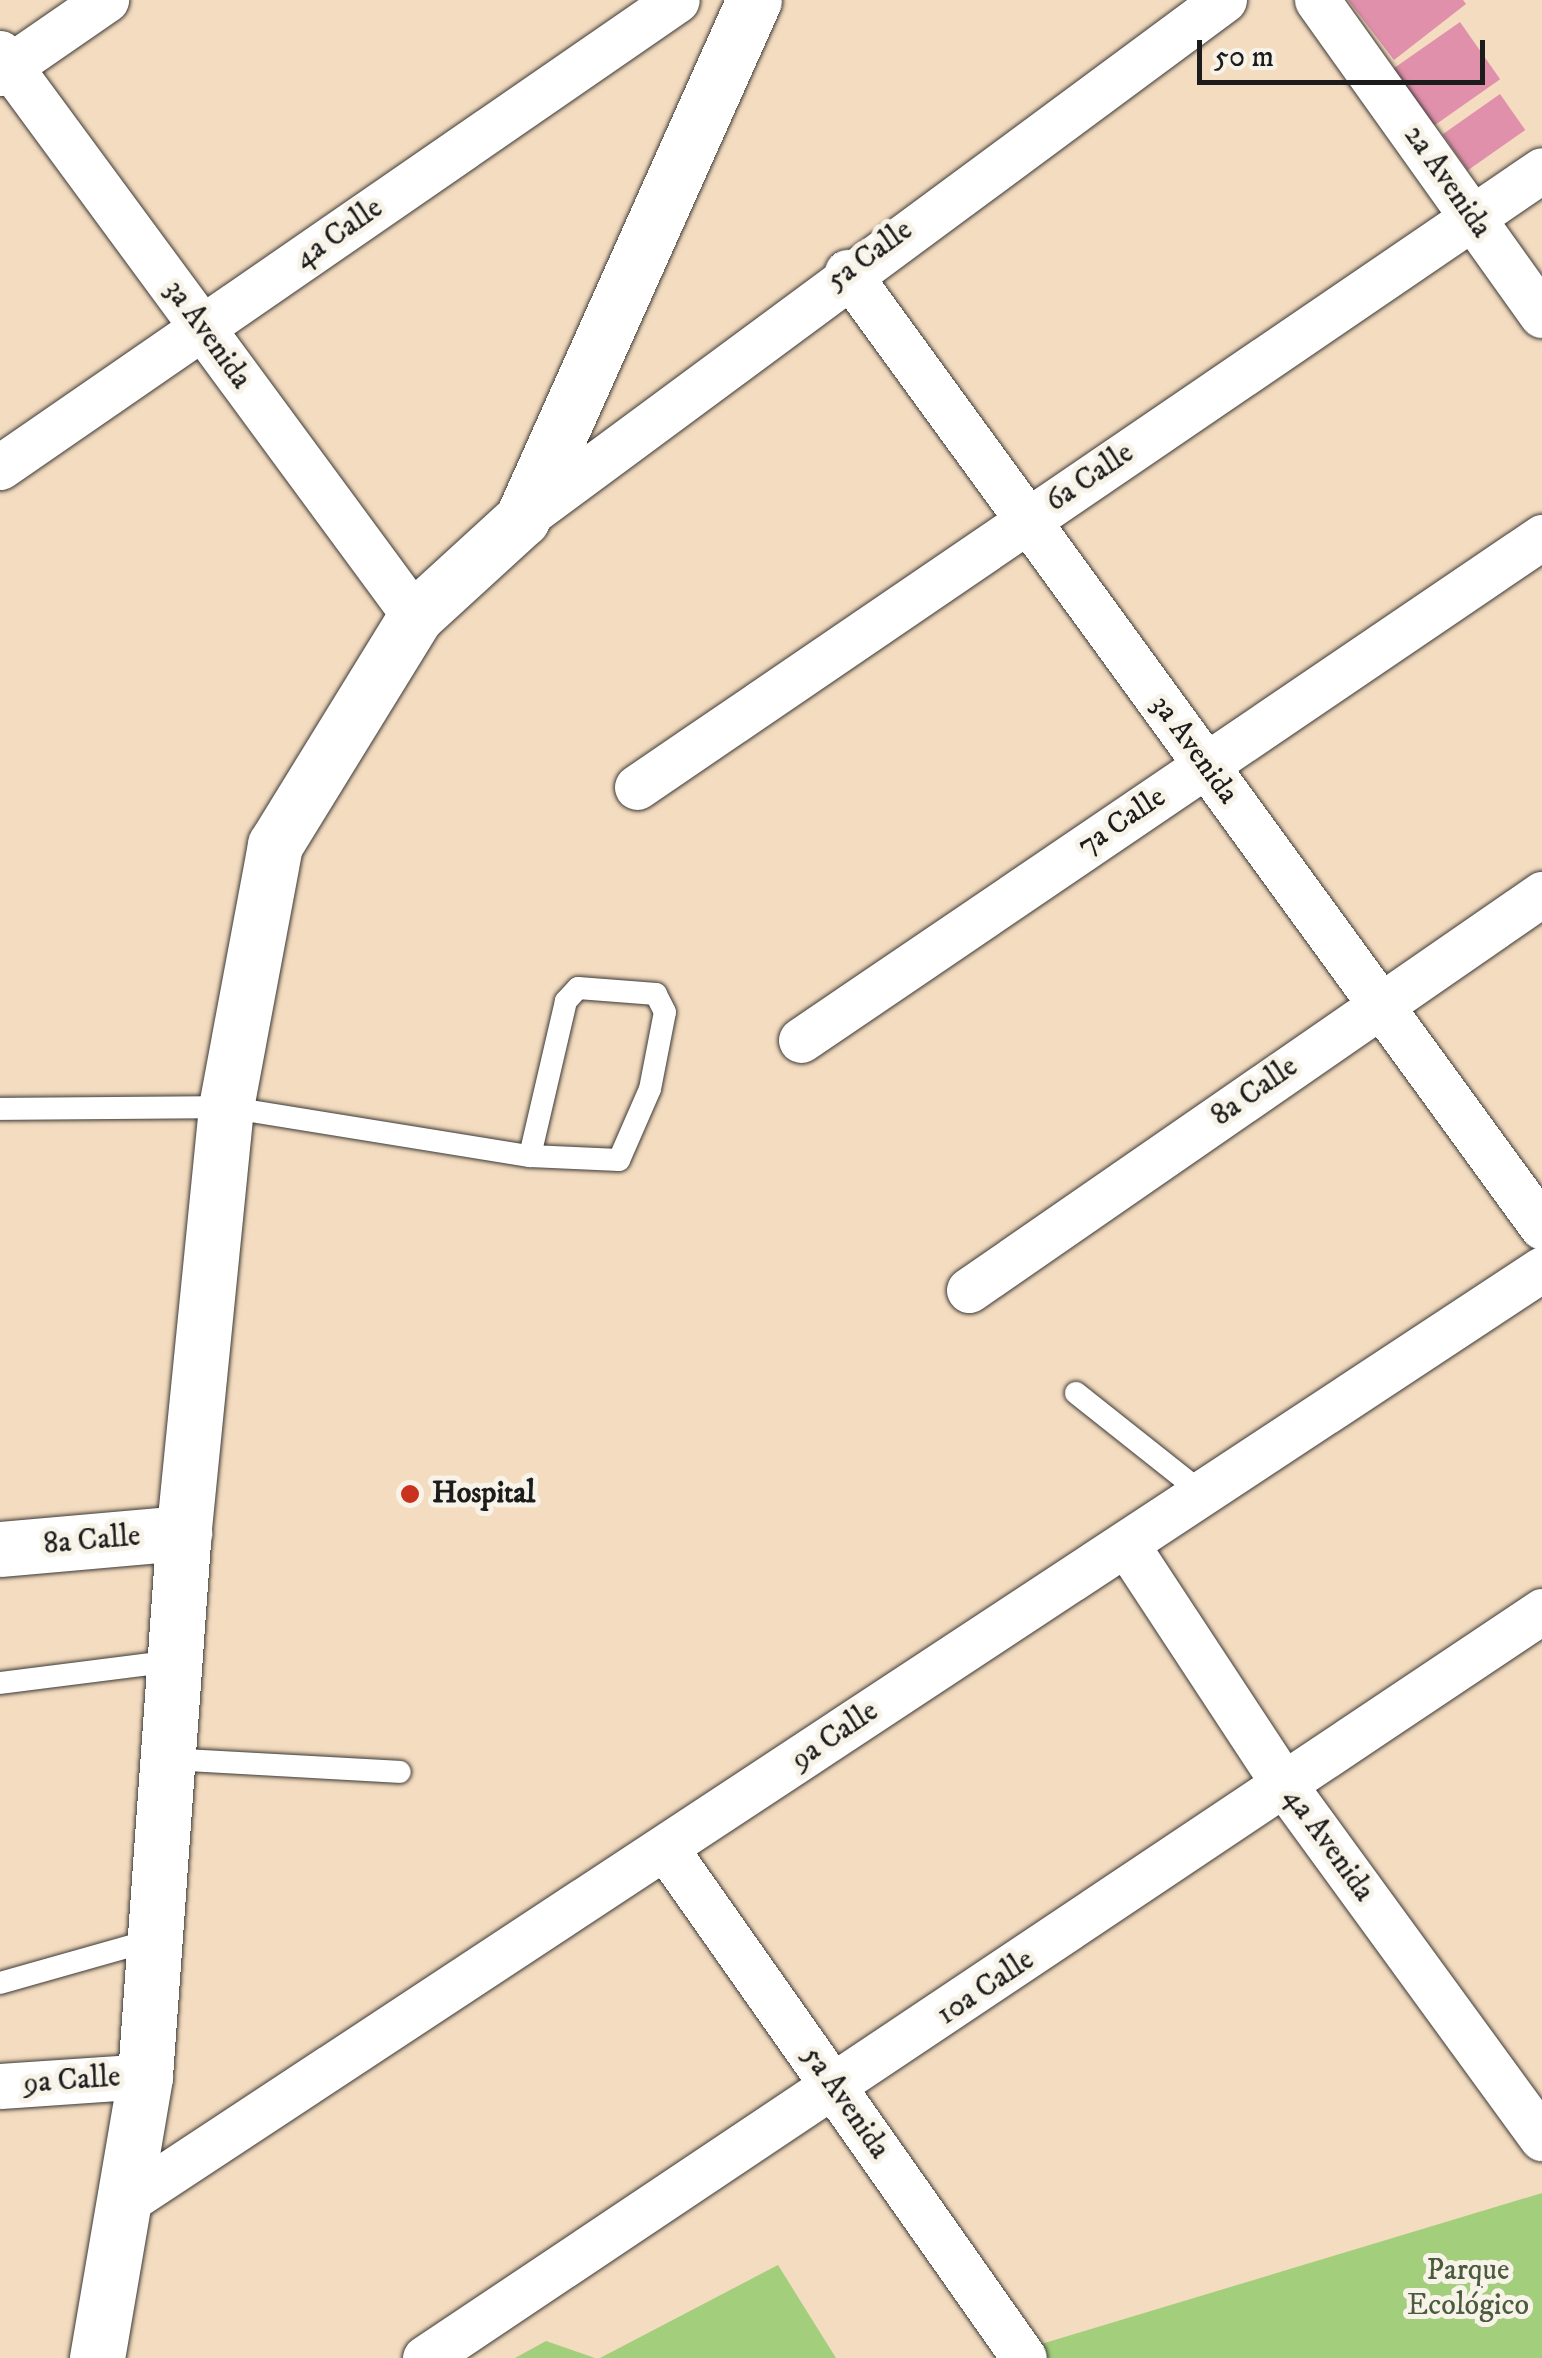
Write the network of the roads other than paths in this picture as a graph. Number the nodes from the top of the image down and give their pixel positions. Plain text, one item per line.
1 (106, 0) edge
2 (754, 0) edge
3 (1224, 0) edge
4 (1317, 0) edge
5 (662, 4) edge
6 (3, 64) edge
7 (1542, 170) edge
8 (1472, 218) junction
9 (846, 272) junction
10 (1542, 315) edge
11 (202, 328) junction
12 (0, 466) edge
13 (522, 519) junction
14 (1028, 520) junction
15 (1542, 537) edge
16 (415, 617) junction
17 (1206, 766) junction
18 (637, 787) dead end
19 (1542, 894) edge
20 (1379, 1006) junction
21 (802, 1040) dead end
22 (226, 1106) junction
23 (0, 1109) edge
24 (530, 1156) junction
25 (1542, 1228) edge
26 (1542, 1268) edge
27 (970, 1290) dead end
28 (1076, 1393) dead end
29 (1202, 1493) junction
30 (184, 1532) junction
31 (1126, 1544) junction
32 (0, 1549) edge
33 (1542, 1611) edge
34 (174, 1661) junction
35 (0, 1683) edge
36 (168, 1758) junction
37 (400, 1772) dead end
38 (1285, 1786) junction
39 (666, 1849) junction
40 (152, 1940) junction
41 (0, 1983) edge
42 (145, 2076) junction
43 (0, 2086) edge
44 (836, 2090) junction
45 (1542, 2138) edge
46 (126, 2201) junction
47 (97, 2358) edge
48 (425, 2358) edge
49 (1024, 2358) edge

1 - 6 street
2 - 13 street
3 - 9 street, 5a Calle
4 - 8 street, 2a Avenida
5 - 11 street, 4a Calle
6 - 11 street, 3a Avenida
7 - 8 street, 6a Calle
8 - 10 street, 2a Avenida
8 - 14 street, 6a Calle
9 - 13 street, 5a Calle
9 - 14 street, 3a Avenida
11 - 12 street, 4a Calle
11 - 16 street, 3a Avenida
13 - 16 street
14 - 17 street, 3a Avenida
14 - 18 street, 6a Calle
15 - 17 street, 7a Calle
16 - 22 street
17 - 20 street, 3a Avenida
17 - 21 street, 7a Calle
19 - 20 street, 8a Calle
20 - 25 street, 3a Avenida
20 - 27 street, 8a Calle
22 - 23 lane
22 - 24 lane
22 - 30 street
24 - 24 lane
26 - 29 street, 9a Calle
28 - 29 lane
29 - 31 street, 9a Calle
30 - 32 street, 8a Calle
30 - 34 street
31 - 38 street, 4a Avenida
31 - 39 street, 9a Calle
33 - 38 street, 10a Calle
34 - 35 lane
34 - 36 street
36 - 37 lane
36 - 40 street
38 - 44 street, 10a Calle
38 - 45 street, 4a Avenida
39 - 44 street, 5a Avenida
39 - 46 street, 9a Calle
40 - 41 lane
40 - 42 street
42 - 43 street, 9a Calle
42 - 46 street
44 - 48 street, 10a Calle
44 - 49 street, 5a Avenida
46 - 47 street

